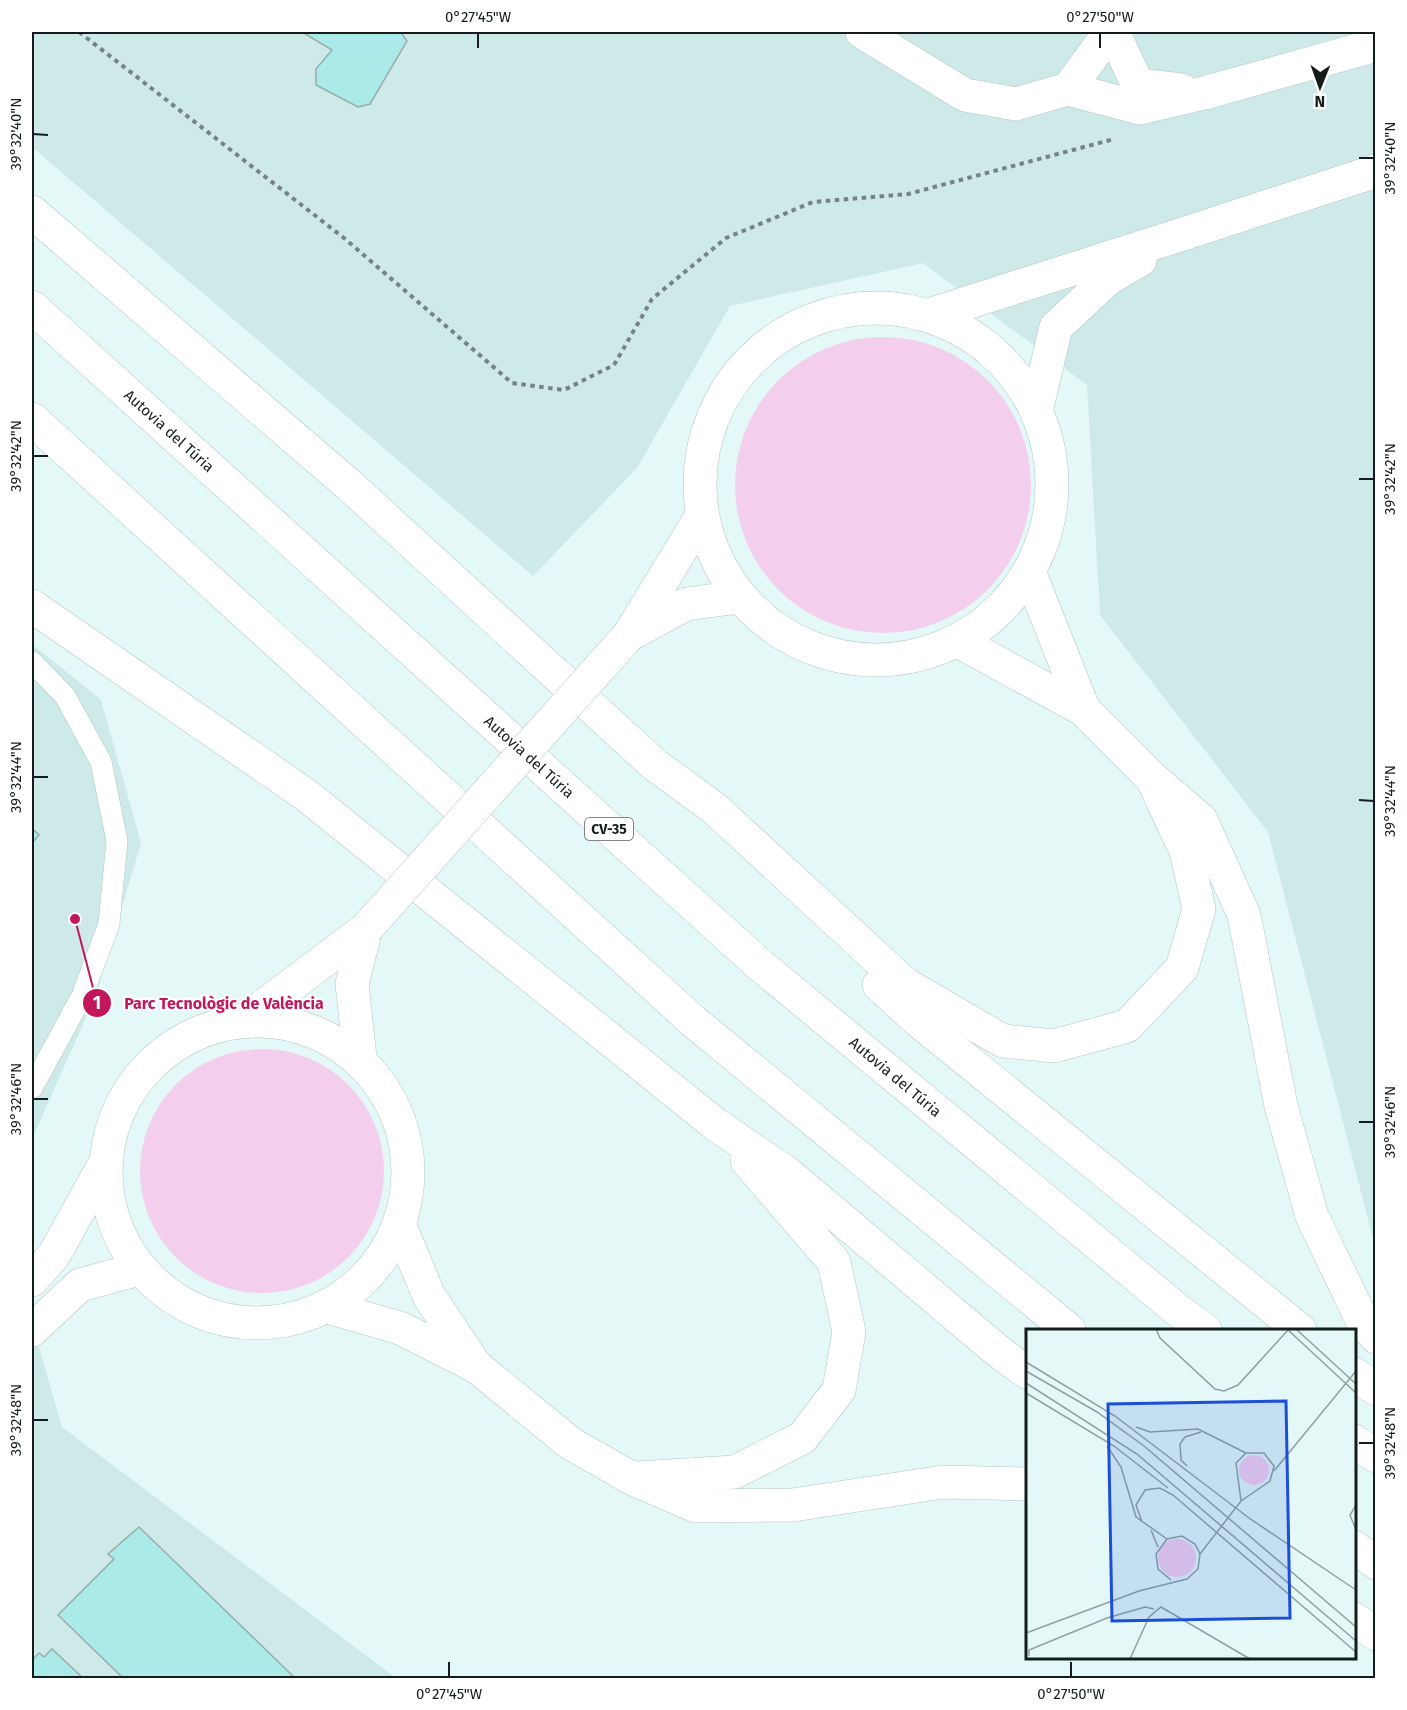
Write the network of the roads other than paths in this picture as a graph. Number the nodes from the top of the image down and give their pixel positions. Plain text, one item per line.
1 (862, 32) edge
2 (1111, 32) edge
3 (1376, 45) edge
4 (1068, 88) junction
5 (1204, 93) junction
6 (1376, 171) edge
7 (32, 212) edge
8 (1186, 234) junction
9 (32, 307) edge
10 (929, 315) junction
11 (1036, 407) junction
12 (32, 419) edge
13 (701, 517) junction
14 (1030, 574) junction
15 (739, 597) junction
16 (32, 606) edge
17 (628, 635) junction
18 (958, 641) junction
19 (32, 662) edge
20 (1084, 710) junction
21 (654, 765) junction
22 (1152, 778) junction
23 (366, 929) junction
24 (245, 1020) junction
25 (360, 1058) junction
26 (32, 1088) edge
27 (714, 1124) junction
28 (105, 1163) junction
29 (400, 1226) junction
30 (139, 1269) junction
31 (32, 1280) edge
32 (327, 1307) junction
33 (34, 1326) edge
34 (1068, 1329) edge
35 (1204, 1329) edge
36 (1299, 1329) edge
37 (1376, 1337) edge
38 (477, 1366) junction
39 (1026, 1372) edge
40 (1356, 1375) edge
41 (1376, 1389) edge
42 (1356, 1442) edge
43 (1376, 1456) edge
44 (633, 1479) junction
45 (1026, 1484) edge
46 (1356, 1549) edge
47 (1376, 1563) edge
48 (1356, 1620) edge
49 (1376, 1634) edge

1 - 4 main road
2 - 4 main road
2 - 5 main road
3 - 5 main road
4 - 5 main road
6 - 8 main road
7 - 21 main road
8 - 10 main road
8 - 11 main road
9 - 35 main road, Autovia del Túria / CV-35
10 - 11 main road
10 - 13 main road
11 - 14 main road
12 - 34 main road
13 - 15 main road
13 - 17 main road
14 - 18 main road
14 - 20 main road
15 - 17 main road
15 - 18 main road
16 - 27 main road
17 - 23 main road, bridge
18 - 20 main road
19 - 26 lane
20 - 22 main road
21 - 22 main road
21 - 36 main road
22 - 37 main road
23 - 24 main road
23 - 25 main road
24 - 25 main road
24 - 28 main road
25 - 29 main road
27 - 39 main road
27 - 44 main road
28 - 30 main road
28 - 31 main road
29 - 32 main road
29 - 38 main road
30 - 32 main road
30 - 33 main road
32 - 38 main road
38 - 44 main road
40 - 41 main road
42 - 43 main road
44 - 45 main road
46 - 47 main road
48 - 49 main road

